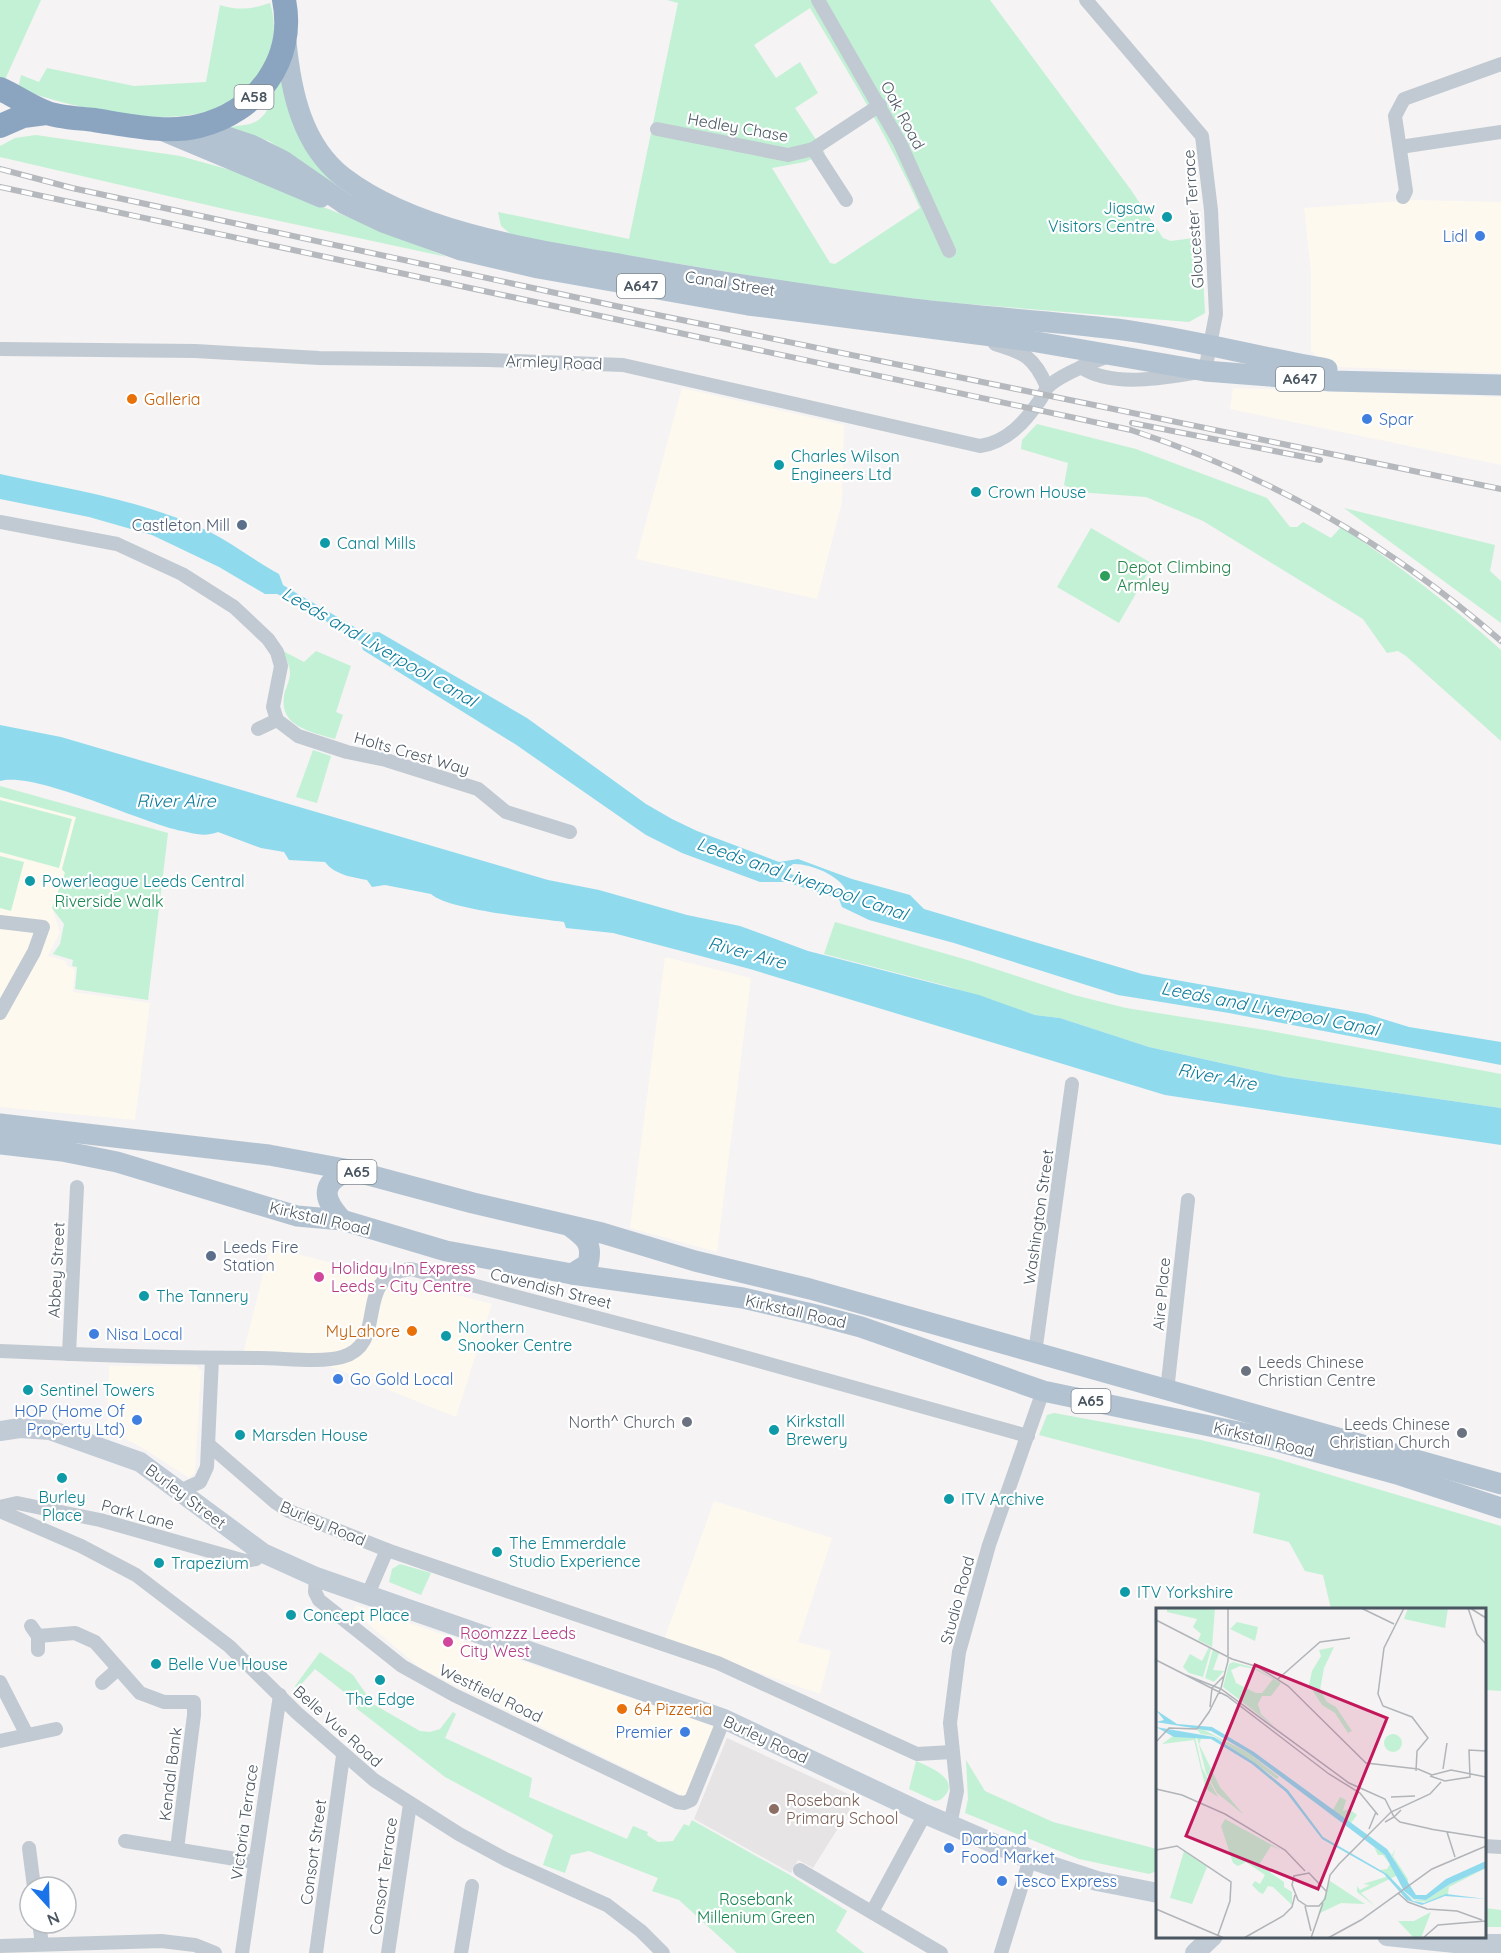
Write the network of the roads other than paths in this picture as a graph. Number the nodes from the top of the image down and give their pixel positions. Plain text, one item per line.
1 (818, 0) edge
2 (1086, 0) edge
3 (284, 2) edge
4 (286, 42) junction
5 (1501, 64) edge
6 (0, 89) edge
7 (880, 105) junction
8 (46, 113) junction
9 (0, 126) edge
10 (197, 127) junction
11 (158, 128) junction
12 (657, 129) dead end
13 (1501, 132) edge
14 (1400, 147) junction
15 (813, 149) junction
16 (1403, 197) dead end
17 (846, 200) dead end
18 (345, 204) junction
19 (949, 251) dead end
20 (954, 331) junction
21 (0, 343) edge
22 (1210, 344) junction
23 (26, 348) junction
24 (0, 349) edge
25 (1113, 355) junction
26 (1081, 367) junction
27 (1205, 371) junction
28 (1396, 380) junction
29 (1501, 385) edge
30 (1047, 387) junction
31 (0, 522) edge
32 (276, 720) junction
33 (258, 729) dead end
34 (570, 832) dead end
35 (0, 922) edge
36 (0, 1013) edge
37 (1072, 1084) dead end
38 (0, 1124) edge
39 (0, 1144) edge
40 (350, 1170) junction
41 (77, 1187) dead end
42 (1188, 1200) dead end
43 (342, 1220) junction
44 (571, 1226) junction
45 (572, 1274) junction
46 (986, 1340) junction
47 (0, 1351) edge
48 (1035, 1353) junction
49 (69, 1354) junction
50 (212, 1358) junction
51 (976, 1367) junction
52 (1100, 1373) junction
53 (1167, 1390) junction
54 (1043, 1391) junction
55 (1101, 1403) junction
56 (0, 1431) edge
57 (1028, 1436) junction
58 (208, 1444) junction
59 (1501, 1484) edge
60 (182, 1490) junction
61 (1501, 1508) edge
62 (0, 1509) edge
63 (387, 1550) junction
64 (263, 1552) junction
65 (316, 1577) junction
66 (368, 1594) junction
67 (36, 1637) dead end
68 (117, 1669) junction
69 (0, 1682) edge
70 (102, 1683) dead end
71 (280, 1695) junction
72 (724, 1719) junction
73 (56, 1729) dead end
74 (27, 1735) junction
75 (0, 1741) edge
76 (952, 1752) junction
77 (343, 1756) junction
78 (410, 1804) junction
79 (926, 1814) junction
80 (950, 1825) junction
81 (125, 1841) dead end
82 (1486, 1846) edge
83 (1501, 1847) edge
84 (29, 1848) dead end
85 (177, 1849) junction
86 (1030, 1859) junction
87 (254, 1862) junction
88 (800, 1870) dead end
89 (32, 1875) edge
90 (472, 1886) dead end
91 (1156, 1893) edge
92 (872, 1912) junction
93 (41, 1935) edge
94 (1211, 1938) edge
95 (1407, 1938) edge
96 (42, 1944) junction
97 (1501, 1944) edge
98 (0, 1946) edge
99 (215, 1953) edge
100 (242, 1953) edge
101 (316, 1953) edge
102 (388, 1953) edge
103 (461, 1953) edge
104 (663, 1953) edge
105 (941, 1953) edge
106 (1001, 1953) edge
107 (1195, 1953) edge

1 - 7 street, Oak Road
2 - 22 street, Gloucester Terrace
3 - 4 highway, A58
4 - 10 highway, A58
4 - 22 main road, Canal Street / A647
5 - 14 street
6 - 8 highway, A58
7 - 15 street, Hedley Chase
7 - 19 street, Oak Road
8 - 9 highway, A58
8 - 11 highway, A58
10 - 11 highway, A58
10 - 18 main road, Canal Street / A647
11 - 18 main road, A647
12 - 15 street, Hedley Chase
13 - 14 street
14 - 16 street
15 - 17 street
18 - 20 main road, Canal Street / A647
20 - 25 main road, Canal Street / A647
20 - 30 street
21 - 23 street, Armley Road
22 - 27 street, Gloucester Terrace
22 - 28 main road, A647
23 - 24 street, Armley Road
23 - 30 street, Armley Road
25 - 26 street, Armley Road
25 - 27 main road, A647
26 - 27 street
26 - 30 street, Armley Road
27 - 28 main road, A647
28 - 29 main road, A647
31 - 32 street
32 - 33 street
32 - 34 street, Holts Crest Way
35 - 36 street
37 - 48 street, Washington Street
38 - 40 main road, Kirkstall Road / A65
39 - 43 main road, Kirkstall Road / A65
40 - 43 main road
40 - 44 main road, Kirkstall Road / A65
41 - 49 street, Abbey Street
42 - 53 street, Aire Place
43 - 45 main road, Kirkstall Road / A65
44 - 45 main road
44 - 46 main road, Kirkstall Road / A65
45 - 51 main road, Kirkstall Road / A65
46 - 48 main road, Kirkstall Road / A65
46 - 51 main road
47 - 49 street, Cavendish Street
48 - 52 main road, Kirkstall Road / A65
49 - 50 street, Cavendish Street
50 - 57 street, Cavendish Street
50 - 58 street
51 - 54 main road, Kirkstall Road / A65
52 - 53 main road, Kirkstall Road / A65
52 - 55 main road
53 - 59 main road, Kirkstall Road / A65
54 - 55 main road, Kirkstall Road / A65
54 - 57 street, Studio Road
55 - 61 main road, Kirkstall Road / A65
56 - 60 street, Burley Street
57 - 76 street, Studio Road
58 - 60 street
58 - 63 street, Burley Road
60 - 64 street, Burley Street
62 - 64 street, Park Lane
62 - 71 street, Belle Vue Road
63 - 66 street, Burley Road
63 - 76 street, Burley Road
64 - 65 street, Burley Road
65 - 66 street, Burley Road
65 - 72 street, Westfield Road
66 - 72 street, Burley Road
67 - 68 street, Kendal Bank
68 - 70 street
68 - 85 street, Kendal Bank
69 - 74 street
71 - 77 street, Belle Vue Road
71 - 87 street, Victoria Terrace
72 - 79 street, Burley Road
73 - 74 street
74 - 75 street
76 - 80 street, Studio Road
77 - 78 street, Belle Vue Road
77 - 101 street, Consort Street
78 - 102 street, Consort Terrace
78 - 104 street, Belle Vue Road
79 - 80 street, Burley Road
79 - 92 street
80 - 86 street, Burley Road
81 - 85 street
82 - 83 street
84 - 89 street
85 - 87 street
86 - 91 street, Burley Road
86 - 106 street
87 - 100 street, Victoria Terrace
88 - 92 street
90 - 103 street
92 - 105 street
93 - 96 street
94 - 107 street
95 - 97 street
96 - 98 street
96 - 99 street

